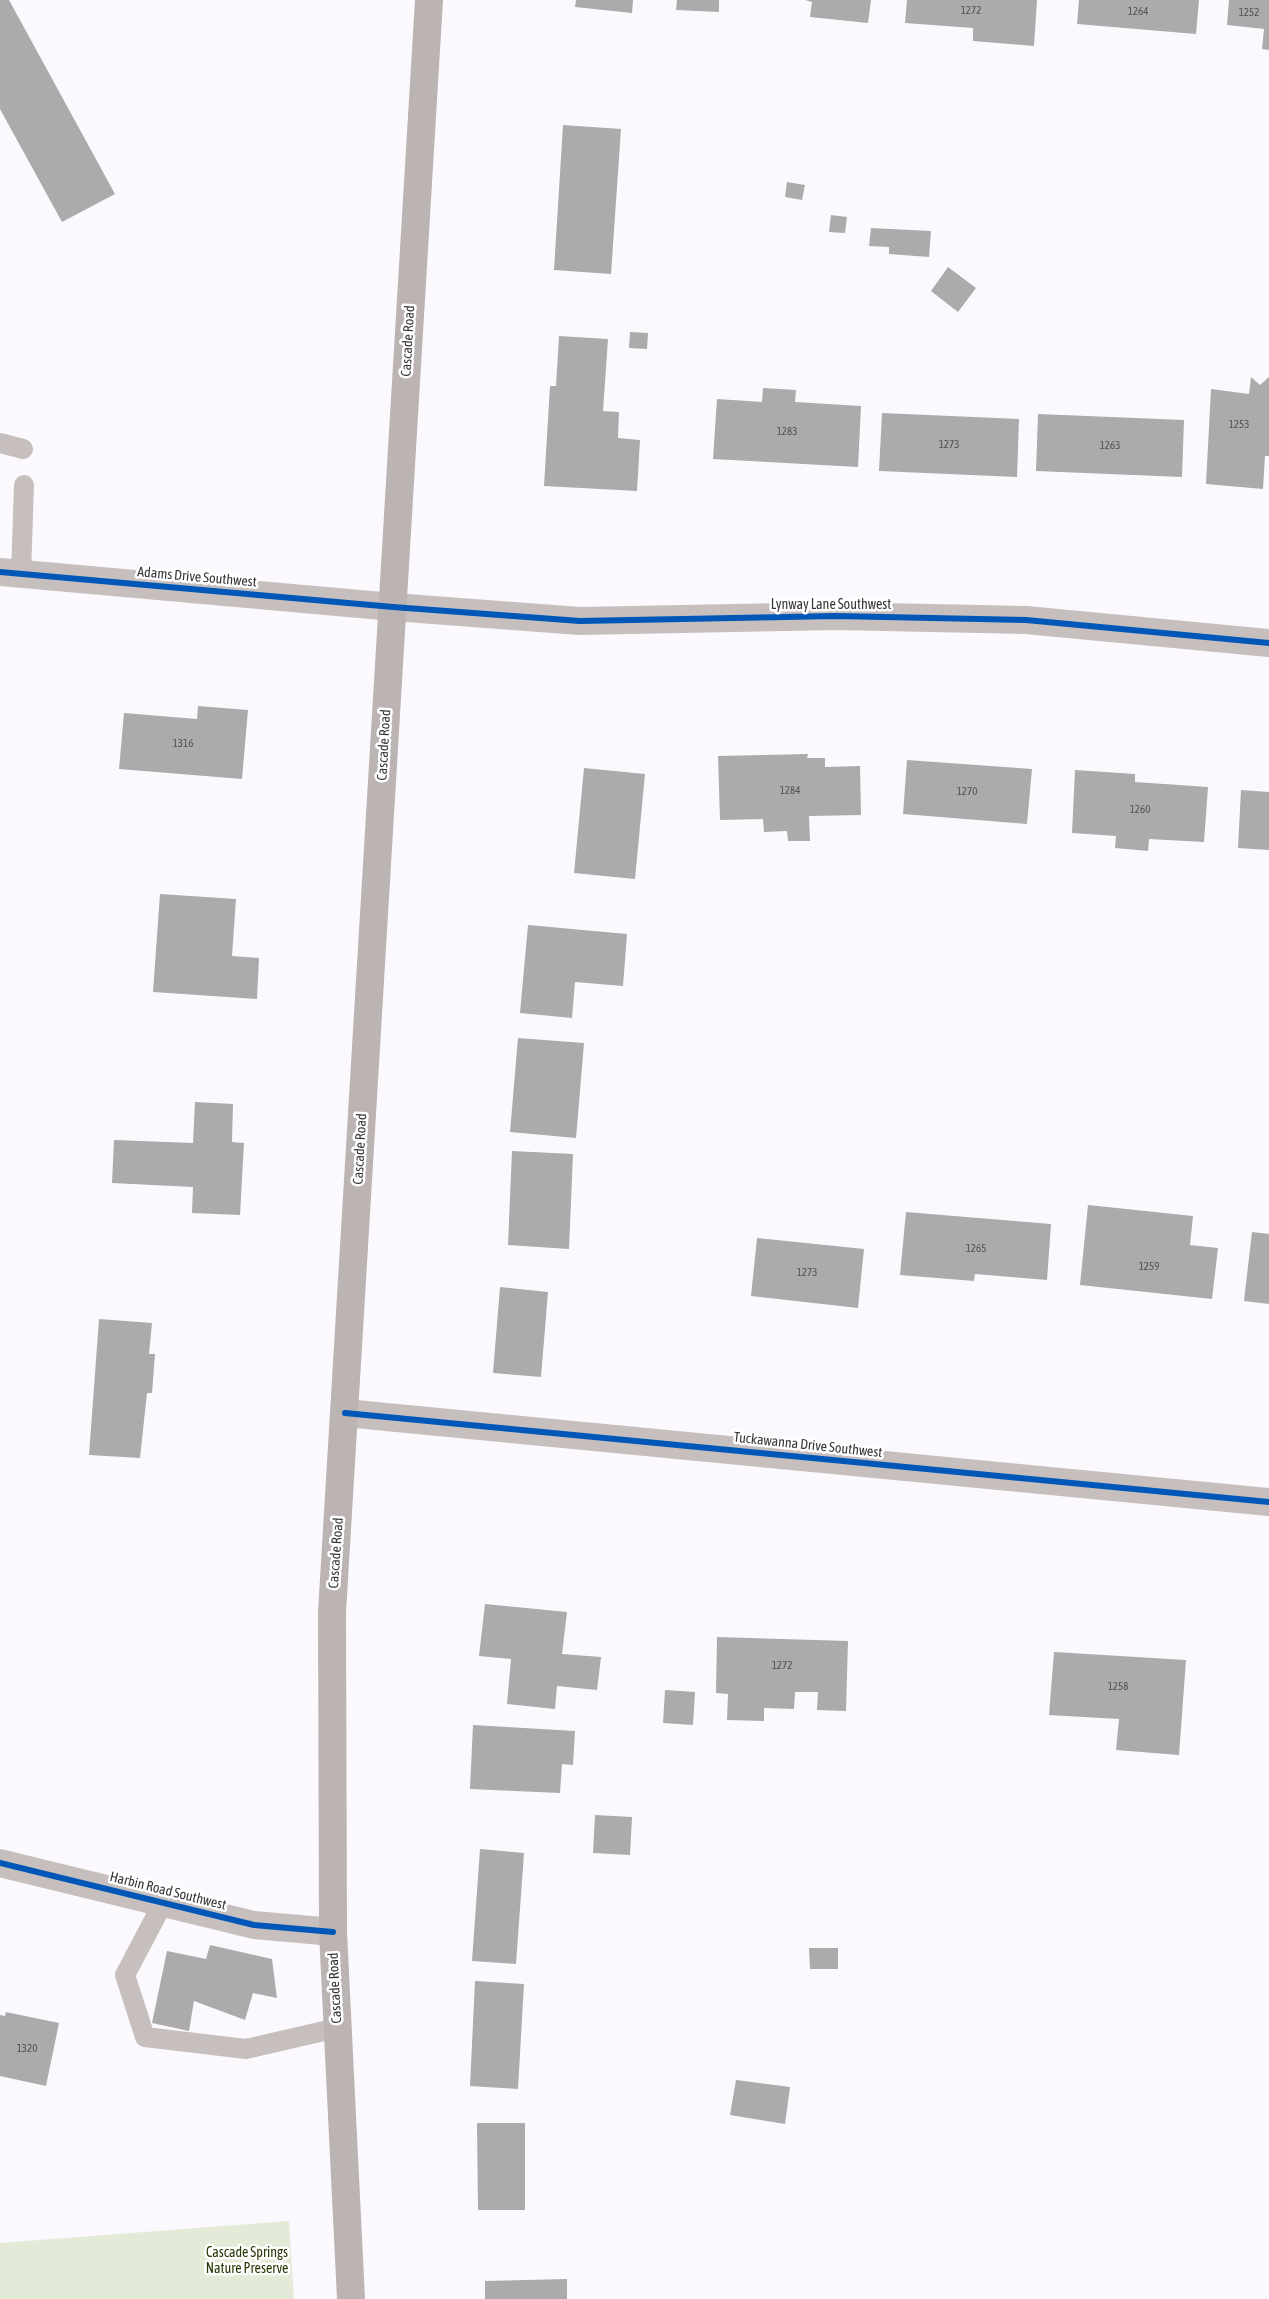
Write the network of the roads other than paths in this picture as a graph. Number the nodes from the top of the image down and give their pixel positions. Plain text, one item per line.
1 (429, 0) edge
2 (0, 443) edge
3 (23, 449) dead end
4 (24, 485) dead end
5 (11, 573) edge
6 (392, 607) junction
7 (1269, 643) edge
8 (344, 1413) junction
9 (1269, 1502) edge
10 (0, 1863) edge
11 (162, 1902) junction
12 (333, 1932) junction
13 (337, 2028) junction
14 (351, 2299) edge

1 - 6 main road, Cascade Road
2 - 3 lane
4 - 5 lane
5 - 6 street, Adams Drive Southwest
6 - 7 street, Lynway Lane Southwest
6 - 8 main road, Cascade Road
8 - 9 street, Tuckawanna Drive Southwest
8 - 12 main road, Cascade Road
10 - 11 street, Harbin Road Southwest
11 - 12 street, Harbin Road Southwest
11 - 13 lane
12 - 13 main road, Cascade Road
13 - 14 main road, Cascade Road

